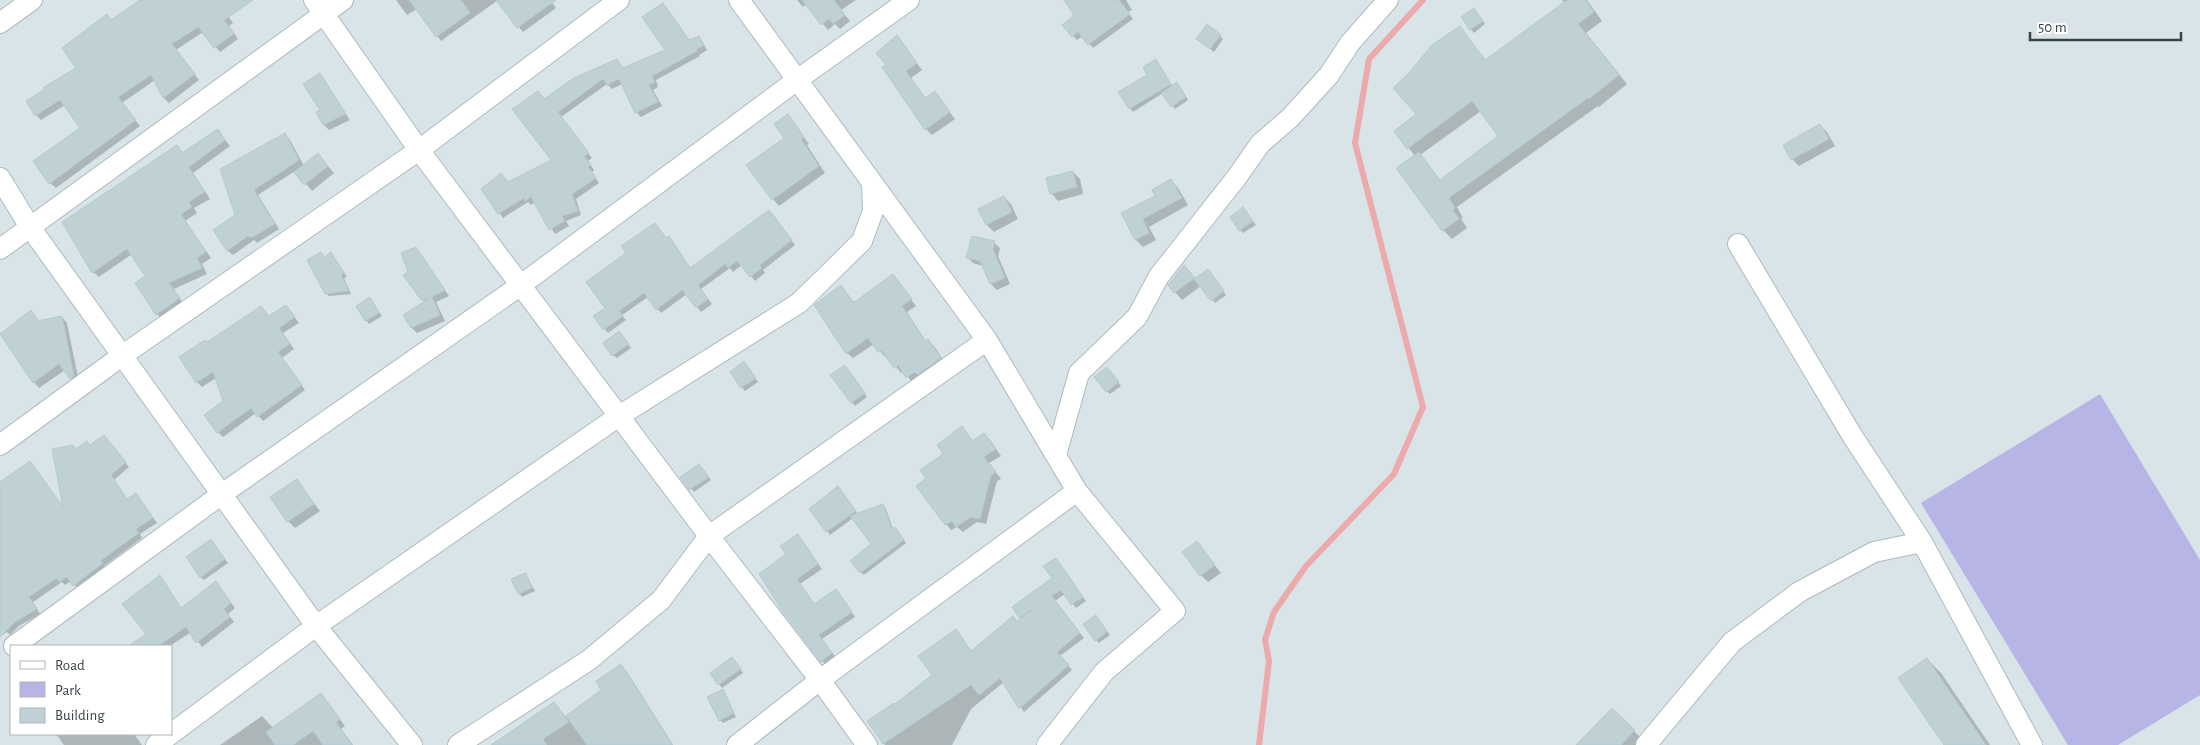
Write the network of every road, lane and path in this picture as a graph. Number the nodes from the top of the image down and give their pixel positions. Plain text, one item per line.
1 (32, 0) edge
2 (343, 0) edge
3 (619, 0) edge
4 (739, 0) edge
5 (909, 0) edge
6 (1388, 0) edge
7 (319, 6) edge
8 (0, 23) edge
9 (797, 80) junction
10 (420, 150) junction
11 (0, 178) edge
12 (872, 182) junction
13 (30, 227) junction
14 (1738, 244) dead end
15 (0, 249) edge
16 (521, 284) junction
17 (987, 340) junction
18 (123, 355) junction
19 (619, 416) junction
20 (0, 445) edge
21 (1056, 455) junction
22 (1077, 491) junction
23 (222, 494) junction
24 (709, 536) junction
25 (1922, 542) junction
26 (316, 626) junction
27 (16, 645) edge
28 (10, 649) edge
29 (0, 657) edge
30 (820, 680) junction
31 (172, 733) edge
32 (169, 735) edge
33 (156, 745) edge
34 (412, 745) edge
35 (458, 745) edge
36 (737, 745) edge
37 (866, 745) edge
38 (1047, 745) edge
39 (1646, 745) edge
40 (2032, 745) edge

1 - 8 street
2 - 7 street
3 - 10 street
4 - 9 street
5 - 9 street
6 - 21 street
7 - 10 street
7 - 13 street
9 - 12 street
9 - 16 street
10 - 16 street
10 - 18 street
11 - 13 street
12 - 17 street
12 - 19 street
13 - 15 street
13 - 18 street
14 - 25 street
16 - 19 street
16 - 23 street
17 - 21 street
17 - 24 street
18 - 20 street
18 - 23 street
19 - 24 street
19 - 26 street
21 - 22 street
22 - 30 street
22 - 38 street
23 - 26 street
23 - 27 street
24 - 30 street
24 - 35 street
25 - 39 street
25 - 40 street
26 - 31 street
26 - 34 street
28 - 29 street
30 - 36 street
30 - 37 street
32 - 33 street

